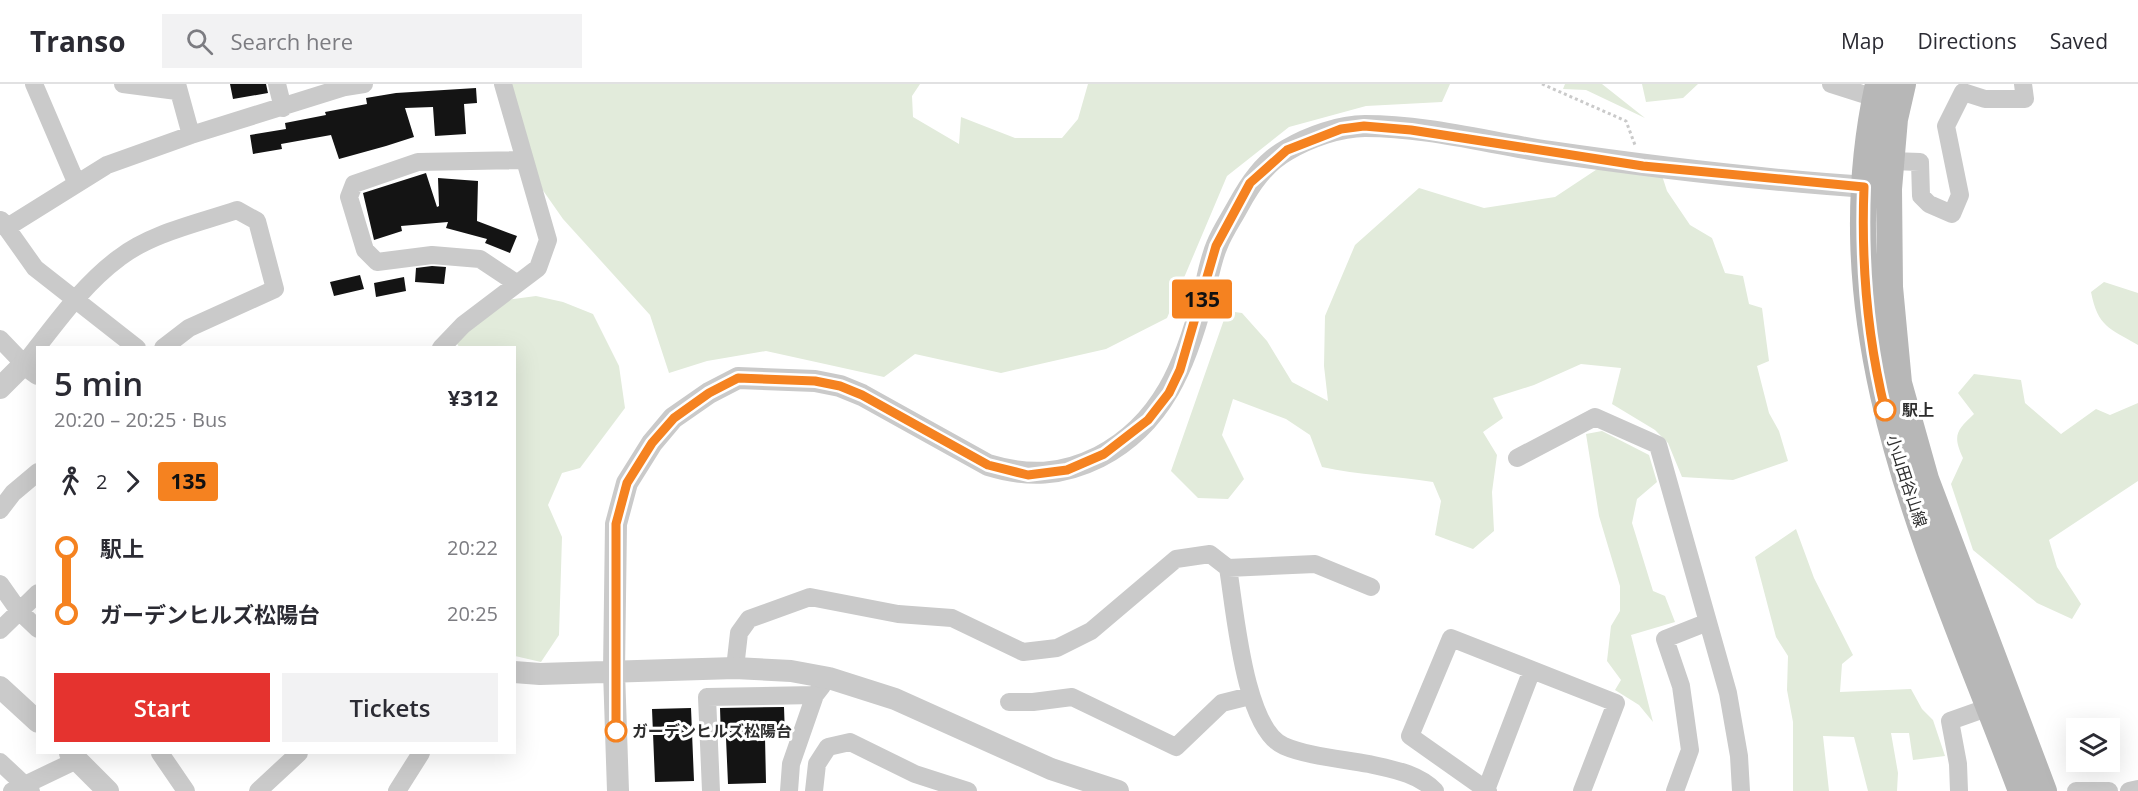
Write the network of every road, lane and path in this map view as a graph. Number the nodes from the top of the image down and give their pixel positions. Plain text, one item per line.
1 (34, 84) edge
2 (123, 84) edge
3 (277, 84) edge
4 (364, 84) edge
5 (502, 84) edge
6 (1542, 84) edge
7 (1831, 84) edge
8 (1903, 84) edge
9 (2024, 84) edge
10 (177, 87) edge
11 (1876, 91) edge
12 (283, 108) junction
13 (191, 135) junction
14 (524, 160) junction
15 (1891, 161) junction
16 (1643, 166) junction
17 (76, 182) junction
18 (1877, 188) junction
19 (3, 223) edge
20 (516, 284) junction
21 (76, 300) junction
22 (0, 339) edge
23 (46, 346) edge
24 (134, 346) edge
25 (166, 346) edge
26 (443, 346) edge
27 (31, 369) edge
28 (0, 388) edge
29 (1517, 458) dead end
30 (36, 474) edge
31 (0, 510) edge
32 (1228, 568) junction
33 (0, 584) edge
34 (1371, 587) dead end
35 (36, 595) edge
36 (19, 611) junction
37 (1708, 622) junction
38 (36, 627) edge
39 (0, 630) edge
40 (735, 668) junction
41 (614, 670) junction
42 (1532, 670) junction
43 (516, 672) edge
44 (821, 686) junction
45 (0, 687) edge
46 (1250, 696) junction
47 (1009, 702) dead end
48 (1999, 703) junction
49 (36, 720) edge
50 (162, 754) edge
51 (298, 754) edge
52 (420, 754) edge
53 (73, 756) edge
54 (0, 762) edge
55 (912, 782) edge
56 (23, 789) edge
57 (2138, 789) edge
58 (1487, 790) edge
59 (108, 791) edge
60 (186, 791) edge
61 (258, 791) edge
62 (397, 791) edge
63 (618, 791) edge
64 (711, 791) edge
65 (789, 791) edge
66 (814, 791) edge
67 (968, 791) edge
68 (1118, 791) edge
69 (1435, 791) edge
70 (1582, 791) edge
71 (1675, 791) edge
72 (1741, 791) edge
73 (1959, 791) edge
74 (2021, 791) edge
75 (2044, 791) edge
76 (2076, 791) edge
77 (2109, 791) edge
78 (2129, 791) edge

1 - 17 street
2 - 10 street
3 - 12 street
4 - 12 street
5 - 14 street
6 - 16 path
7 - 11 street
8 - 15 main road, 小山田谷山線
9 - 15 street
10 - 13 street
11 - 18 main road, 小山田谷山線
12 - 13 street
13 - 17 street
14 - 20 street
14 - 20 street
15 - 18 main road, 小山田谷山線
16 - 18 street
16 - 41 street
17 - 19 street
18 - 48 main road, 小山田谷山線
19 - 21 street
20 - 26 street
21 - 23 street
21 - 24 street
21 - 25 street
22 - 27 street
27 - 28 street
29 - 37 street
30 - 31 street
32 - 34 street
32 - 40 street
32 - 46 street
33 - 36 street
35 - 36 street
36 - 38 street
36 - 39 street
37 - 71 street
37 - 72 street
40 - 41 street
40 - 44 street
41 - 43 street
41 - 63 street
42 - 58 street
42 - 58 street
42 - 70 street
44 - 64 street
44 - 65 street
44 - 68 street
45 - 49 street
46 - 47 street
46 - 69 street
48 - 73 street
48 - 74 main road, 小山田谷山線
48 - 75 main road, 小山田谷山線
50 - 60 street
51 - 61 street
52 - 62 street
53 - 56 street
53 - 59 street
54 - 56 street
55 - 66 street
55 - 67 street
57 - 78 street
76 - 77 street

